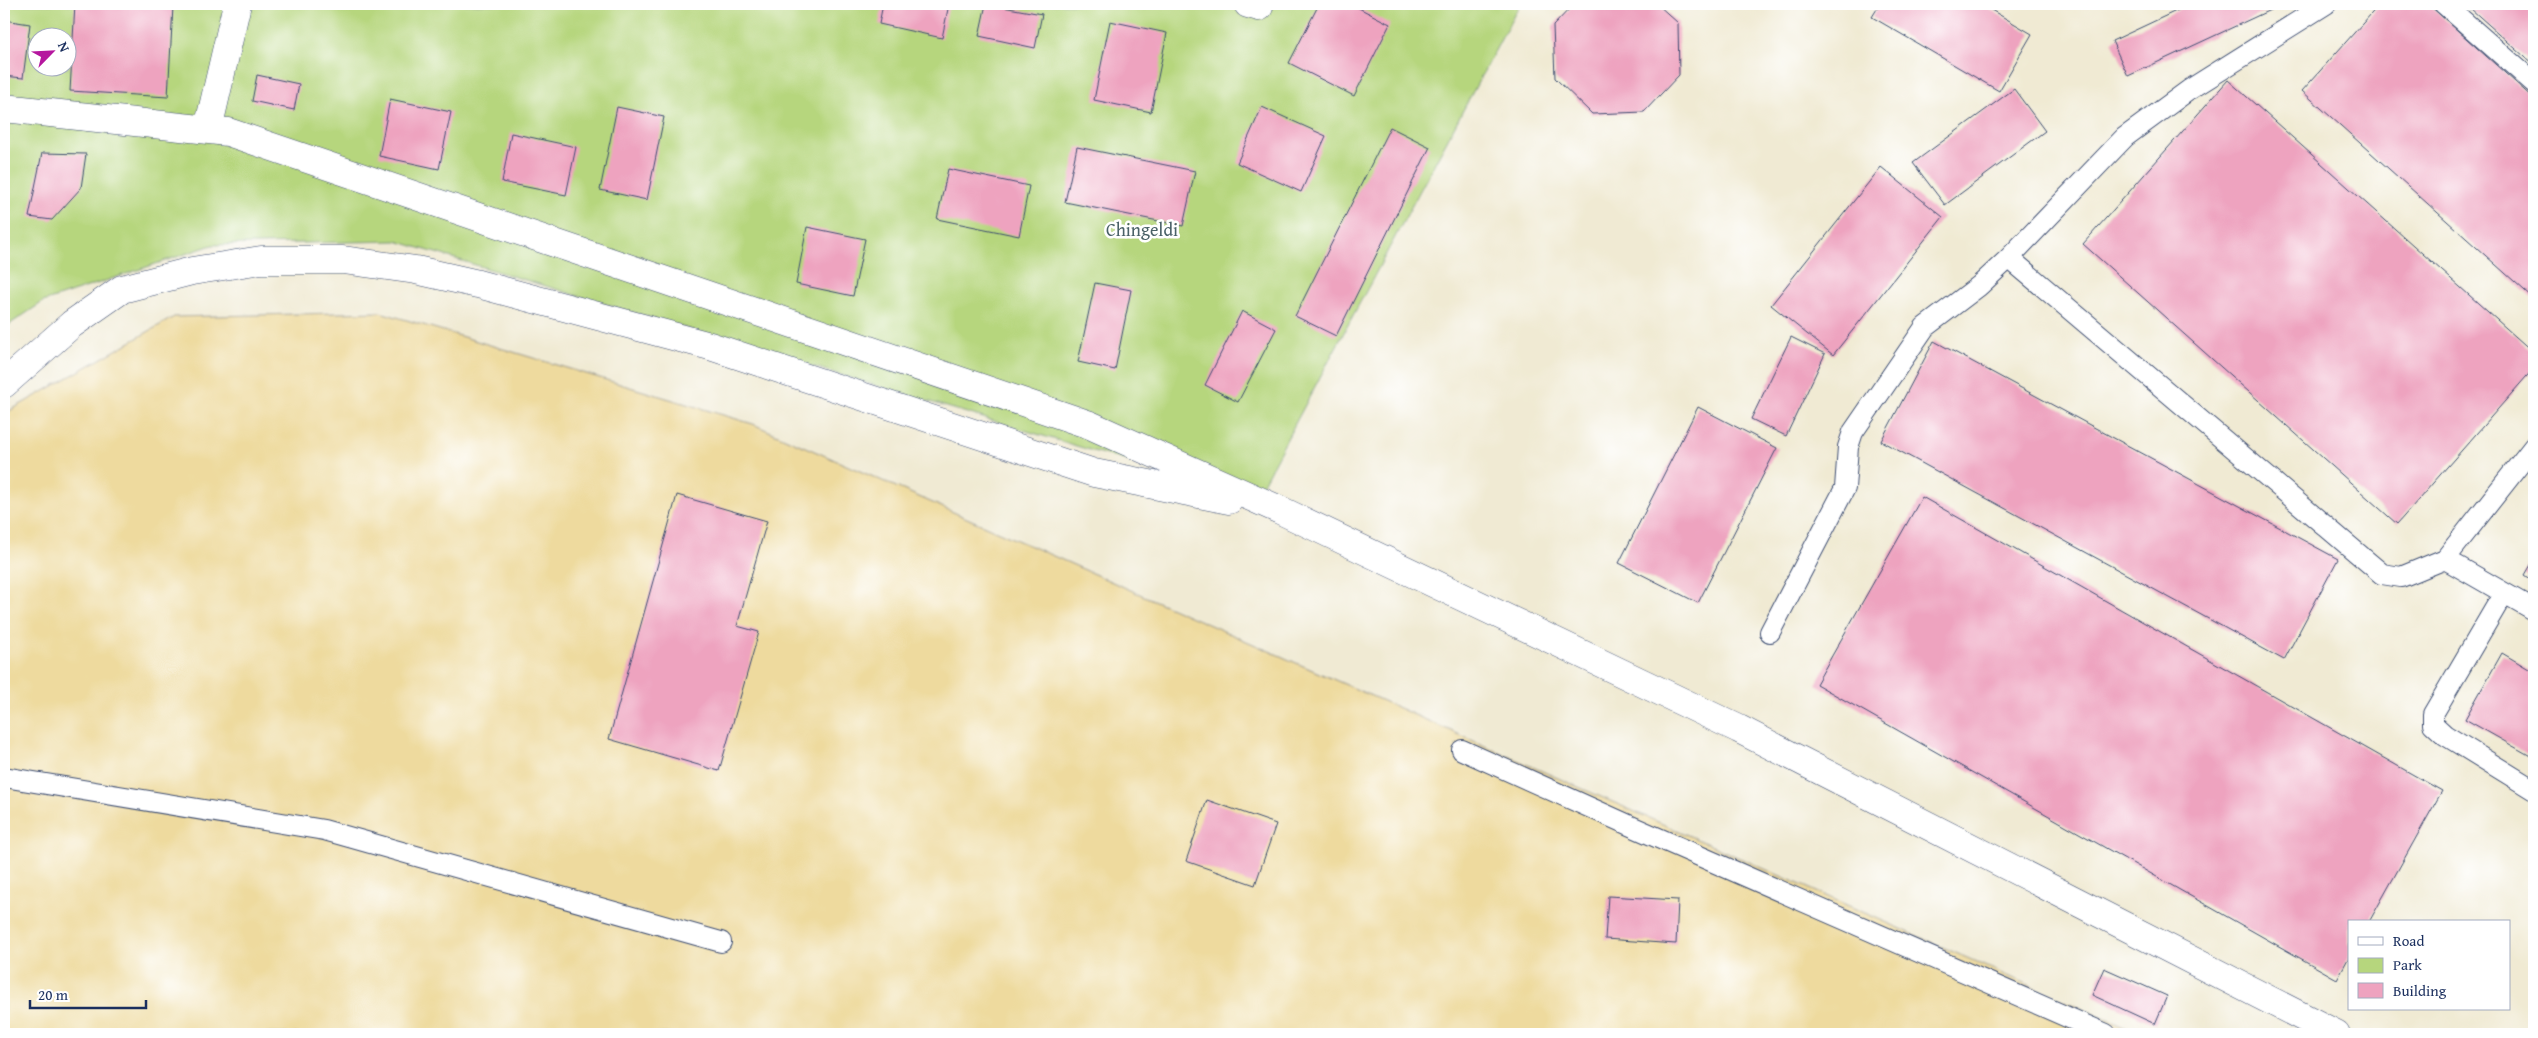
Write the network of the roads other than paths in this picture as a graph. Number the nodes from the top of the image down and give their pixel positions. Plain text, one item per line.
1 (237, 4) edge
2 (2326, 4) edge
3 (2444, 4) edge
4 (2534, 83) edge
5 (4, 108) edge
6 (208, 129) junction
7 (2009, 258) junction
8 (4, 384) edge
9 (2534, 446) edge
10 (1280, 510) junction
11 (2445, 559) junction
12 (2504, 593) junction
13 (2534, 610) edge
14 (1770, 632) dead end
15 (1462, 750) dead end
16 (4, 777) edge
17 (2534, 790) edge
18 (721, 942) dead end
19 (2106, 1034) edge
20 (2336, 1034) edge

1 - 6 street
2 - 7 lane
3 - 4 lane
5 - 6 street
6 - 10 street
7 - 11 lane
7 - 14 lane
8 - 10 street
9 - 11 lane
10 - 20 street
11 - 12 lane
12 - 13 lane
12 - 17 lane
15 - 19 lane
16 - 18 lane

